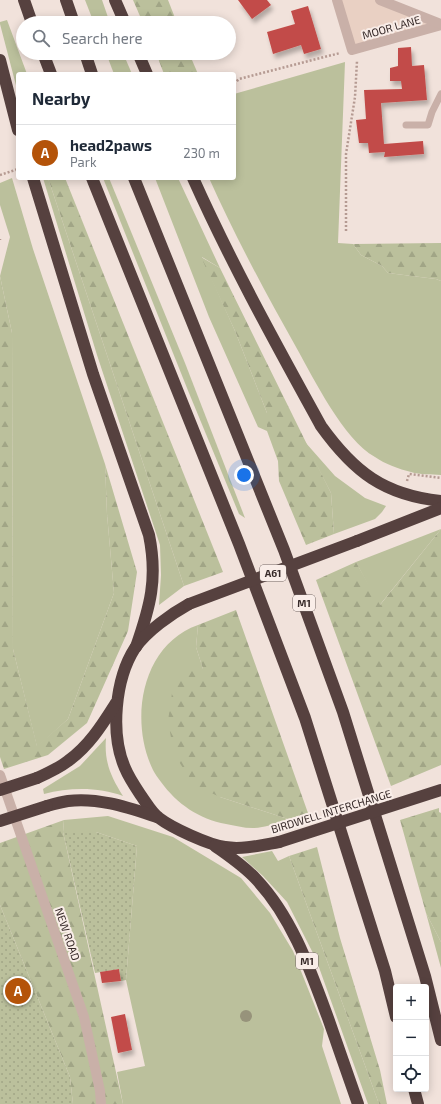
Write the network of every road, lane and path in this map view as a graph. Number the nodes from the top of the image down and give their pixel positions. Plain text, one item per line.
1 (24, 0) edge
2 (66, 0) edge
3 (115, 0) edge
4 (337, 0) edge
5 (380, 0) edge
6 (30, 16) edge
7 (72, 16) edge
8 (121, 16) edge
9 (441, 25) edge
10 (354, 49) junction
11 (0, 60) edge
12 (46, 60) edge
13 (87, 60) edge
14 (141, 60) edge
15 (50, 72) edge
16 (91, 72) edge
17 (146, 72) edge
18 (236, 82) edge
19 (441, 94) edge
20 (16, 122) edge
21 (406, 125) dead end
22 (16, 169) edge
23 (0, 175) edge
24 (34, 180) edge
25 (93, 180) edge
26 (135, 180) edge
27 (194, 180) edge
28 (346, 231) dead end
29 (441, 478) edge
30 (403, 493) junction
31 (441, 501) edge
32 (441, 508) edge
33 (136, 648) junction
34 (117, 702) junction
35 (0, 775) edge
36 (0, 790) edge
37 (441, 790) edge
38 (158, 818) junction
39 (0, 821) edge
40 (214, 845) junction
41 (393, 1006) edge
42 (441, 1040) edge
43 (415, 1092) edge
44 (101, 1104) edge
45 (358, 1104) edge
46 (418, 1104) edge

1 - 6 highway
2 - 7 highway
3 - 8 highway
4 - 10 street, MOOR LANE
5 - 9 street, MOOR LANE
9 - 10 street, MOOR LANE
10 - 18 path
10 - 28 path
11 - 20 highway
12 - 15 highway
13 - 16 highway
14 - 17 highway
19 - 21 lane
22 - 23 path
24 - 33 highway
25 - 41 highway
26 - 42 highway, M1
27 - 30 highway
29 - 30 path
30 - 31 highway
32 - 33 highway, BIRDWELL INTERCHANGE / A61, bridge
33 - 34 highway, BIRDWELL INTERCHANGE / A61
34 - 36 highway, A61, bridge
34 - 38 highway, BIRDWELL INTERCHANGE / A61
35 - 44 street, NEW ROAD
37 - 40 highway, BIRDWELL INTERCHANGE / A61, bridge
38 - 39 highway, A61, bridge
38 - 40 highway, BIRDWELL INTERCHANGE / A61
40 - 45 highway, M1
43 - 46 highway

